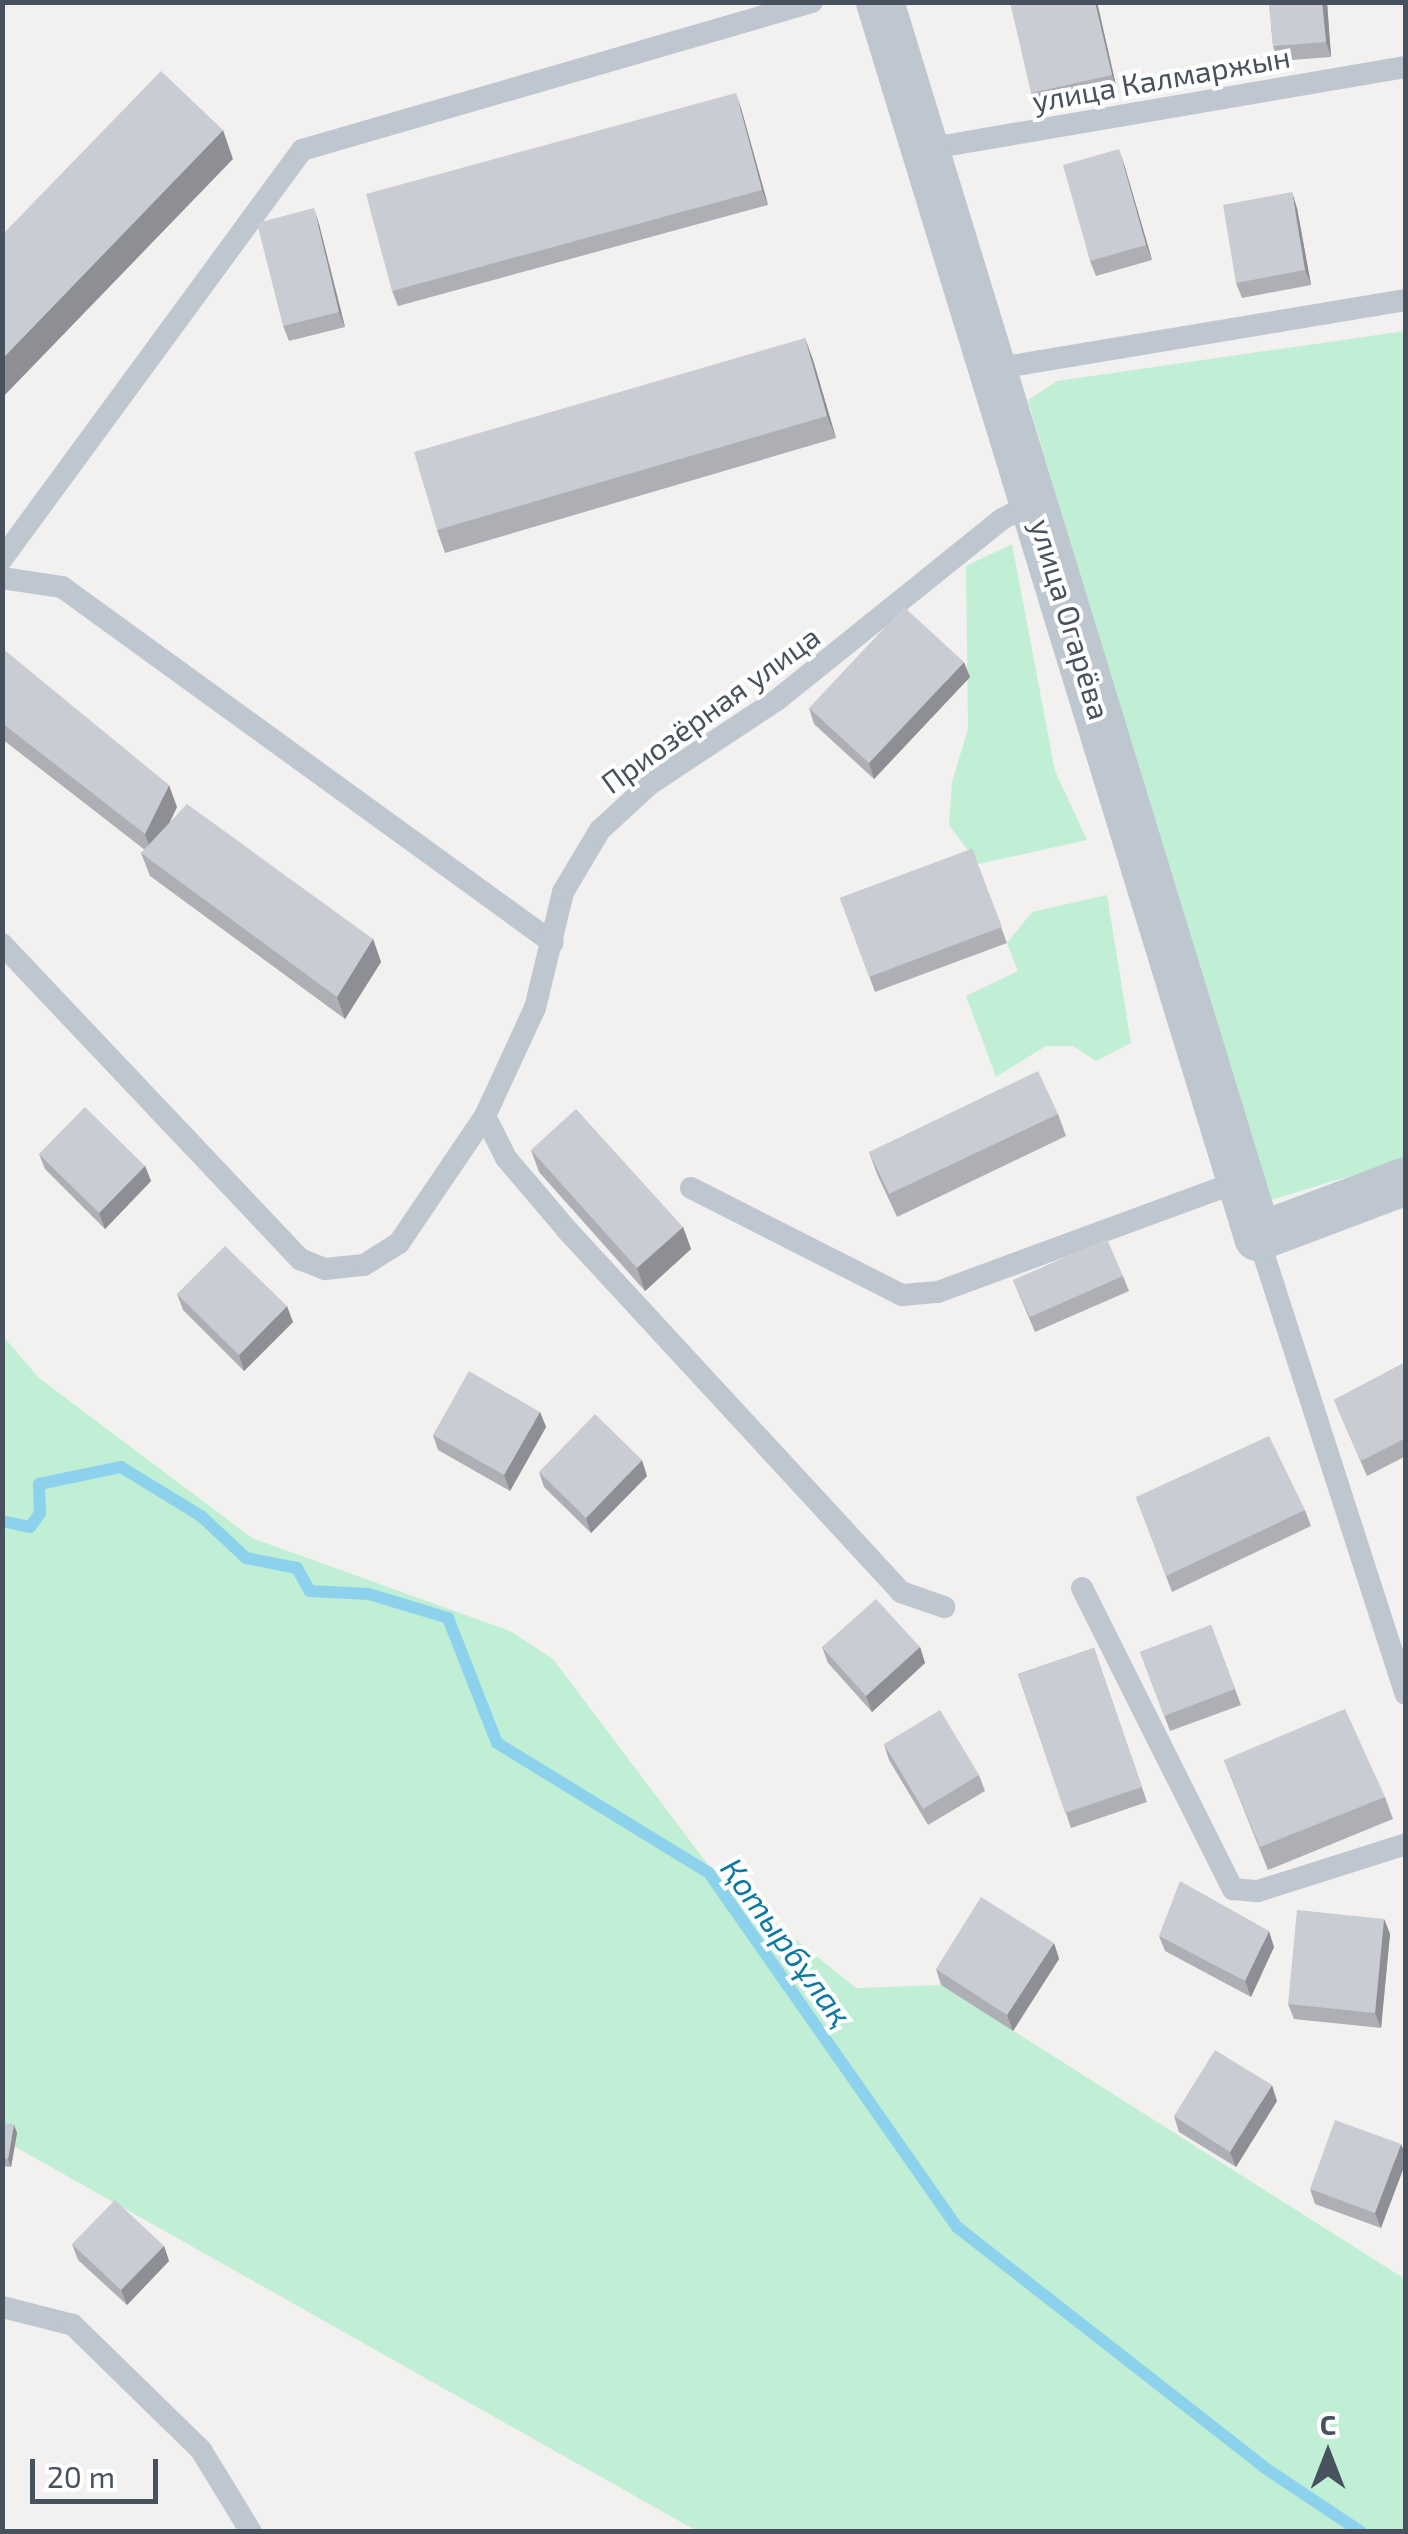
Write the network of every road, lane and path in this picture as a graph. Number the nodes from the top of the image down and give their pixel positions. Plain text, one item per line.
1 (812, 2) edge
2 (880, 2) edge
3 (1406, 67) edge
4 (926, 149) junction
5 (1406, 300) edge
6 (993, 368) junction
7 (1035, 502) junction
8 (2, 559) edge
9 (2, 578) edge
10 (552, 943) junction
11 (2, 944) edge
12 (485, 1116) junction
13 (1240, 1181) junction
14 (1406, 1182) edge
15 (691, 1188) dead end
16 (1258, 1237) junction
17 (1082, 1588) dead end
18 (944, 1607) dead end
19 (1406, 1694) edge
20 (1406, 1844) edge
21 (2, 2306) edge
22 (252, 2532) edge

1 - 8 lane
2 - 4 street, улица Огарёва
3 - 4 lane, улица Калмаржын
4 - 6 street, улица Огарёва
5 - 6 lane
6 - 7 street, улица Огарёва
7 - 10 lane, Приозёрная улица
7 - 13 street, улица Огарёва
9 - 10 lane
10 - 12 lane, Приозёрная улица
11 - 12 lane, Приозёрная улица
12 - 18 lane
13 - 15 lane
13 - 16 street, улица Огарёва
14 - 16 street
16 - 19 lane
17 - 20 lane
21 - 22 lane

